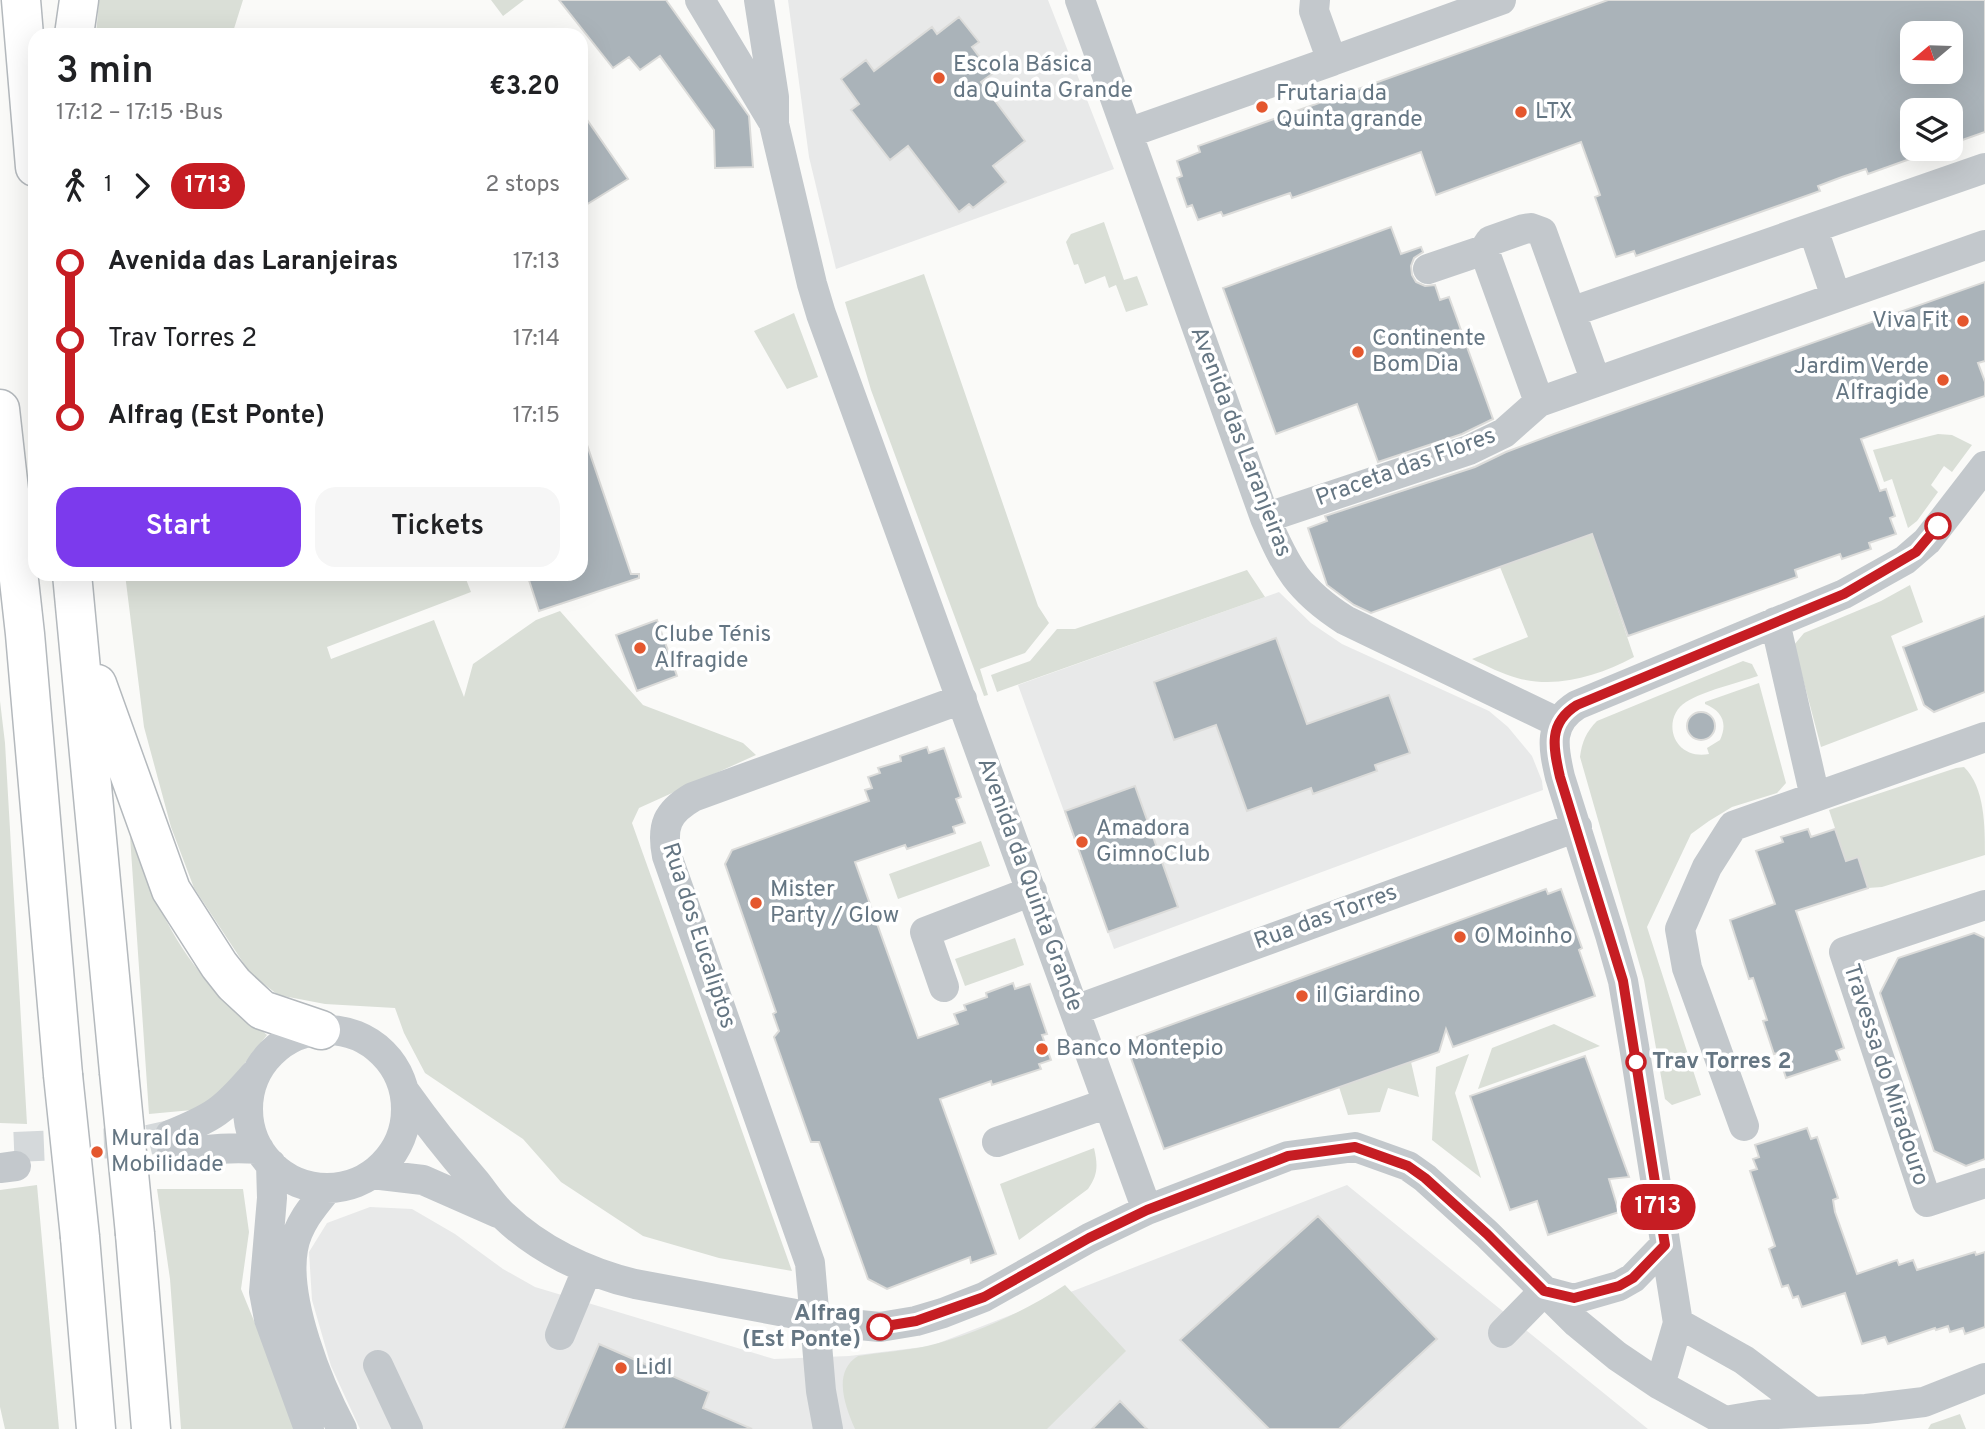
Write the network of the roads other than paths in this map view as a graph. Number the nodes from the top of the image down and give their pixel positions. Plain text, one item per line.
1 (21, 0) edge
2 (79, 0) edge
3 (700, 0) edge
4 (759, 0) edge
5 (1080, 0) edge
6 (1315, 0) edge
7 (1501, 0) edge
8 (75, 28) edge
9 (1332, 61) junction
10 (28, 84) edge
11 (774, 124) junction
12 (1128, 133) junction
13 (1985, 169) edge
14 (1813, 229) junction
15 (1985, 245) edge
16 (1484, 250) junction
17 (1429, 269) dead end
18 (1836, 297) junction
19 (1571, 312) junction
20 (1596, 382) junction
21 (1539, 402) junction
22 (0, 409) edge
23 (1985, 466) edge
24 (1265, 518) junction
25 (73, 581) edge
26 (1775, 622) junction
27 (78, 629) junction
28 (962, 699) junction
29 (1557, 722) junction
30 (1985, 737) edge
31 (1815, 797) junction
32 (1577, 827) junction
33 (1032, 891) junction
34 (1985, 905) edge
35 (944, 987) dead end
36 (1074, 1010) junction
37 (321, 1030) junction
38 (257, 1072) junction
39 (405, 1092) junction
40 (1108, 1103) junction
41 (1744, 1126) dead end
42 (997, 1142) dead end
43 (265, 1157) junction
44 (372, 1174) junction
45 (1985, 1183) edge
46 (328, 1188) junction
47 (1147, 1210) junction
48 (503, 1215) junction
49 (1665, 1245) junction
50 (587, 1270) junction
51 (1544, 1291) junction
52 (816, 1318) junction
53 (1678, 1323) junction
54 (1503, 1333) dead end
55 (561, 1335) dead end
56 (378, 1365) dead end
57 (1985, 1378) edge
58 (1660, 1385) junction
59 (324, 1396) junction
60 (1924, 1402) junction
61 (1813, 1412) junction
62 (1721, 1424) edge
63 (96, 1429) edge
64 (151, 1429) edge
65 (309, 1429) edge
66 (328, 1429) edge
67 (342, 1429) edge
68 (408, 1429) edge
69 (828, 1429) edge
70 (1908, 1429) edge

1 - 10 highway
2 - 8 highway
3 - 11 street, Avenida da Quinta Grande
4 - 11 street, Avenida da Quinta Grande
5 - 12 street, Avenida das Laranjeiras
6 - 9 street
7 - 9 street
9 - 12 street
11 - 28 street, Avenida da Quinta Grande
12 - 24 street, Avenida das Laranjeiras
13 - 14 street
14 - 18 street
14 - 19 street
15 - 18 street, Praceta das Flores
16 - 17 street
16 - 19 street
16 - 21 street
18 - 20 street, Praceta das Flores
19 - 20 street
20 - 21 street, Praceta das Flores
21 - 24 street, Praceta das Flores
22 - 63 highway, bridge
23 - 26 street
24 - 29 street, Avenida das Laranjeiras
25 - 27 highway
26 - 29 street
26 - 31 street
27 - 37 highway
27 - 64 highway, bridge
28 - 33 street, Avenida da Quinta Grande
28 - 52 street, Rua dos Eucaliptos
29 - 32 street
30 - 31 street
31 - 41 street
32 - 36 street, Rua das Torres
32 - 49 street
33 - 35 street
33 - 36 street, Avenida da Quinta Grande
34 - 45 street, Travessa do Miradouro
36 - 40 street, Avenida da Quinta Grande
37 - 38 street
37 - 39 street
38 - 43 street
38 - 43 street
39 - 44 street
39 - 48 street
40 - 42 street
40 - 47 street, Avenida da Quinta Grande
43 - 46 street
43 - 65 street
44 - 46 street
44 - 48 street
46 - 59 street
47 - 51 street
47 - 52 street
48 - 50 street
49 - 51 street
49 - 53 street
50 - 52 street
50 - 55 street
51 - 54 street
51 - 58 street
52 - 69 street, Rua dos Eucaliptos
53 - 58 street
53 - 61 street
56 - 68 street
57 - 60 street
58 - 62 street
59 - 66 street
59 - 67 street
60 - 61 street
60 - 70 street
61 - 62 street

